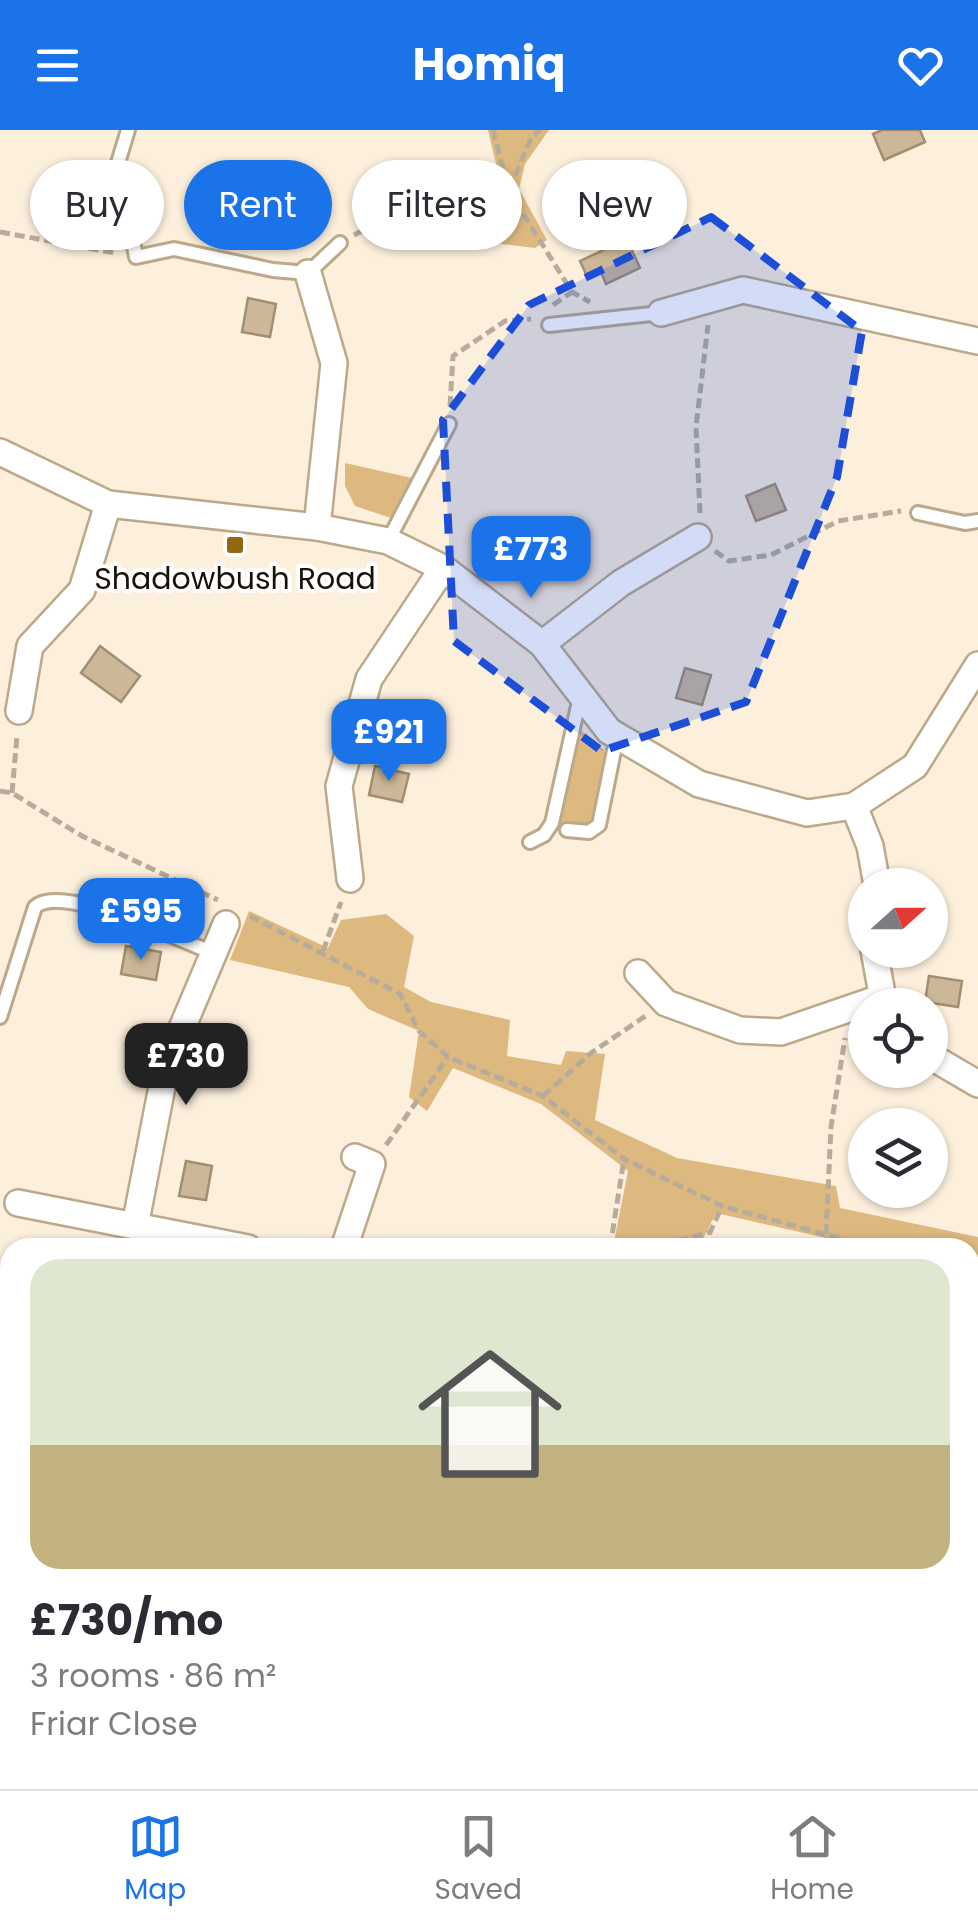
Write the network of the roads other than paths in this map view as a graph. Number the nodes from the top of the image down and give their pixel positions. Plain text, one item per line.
1 (128, 130) edge
2 (340, 243) road end
3 (308, 273) junction
4 (661, 312) joint
5 (549, 325) dead end
6 (978, 341) edge
7 (449, 424) road end
8 (0, 452) edge
9 (108, 504) junction
10 (918, 513) road end
11 (978, 520) edge
12 (317, 527) junction
13 (698, 537) road end
14 (388, 541) junction
15 (444, 568) junction
16 (542, 644) junction
17 (978, 665) edge
18 (581, 695) junction
19 (18, 711) road end
20 (617, 736) junction
21 (854, 806) junction
22 (567, 830) dead end
23 (530, 842) dead end
24 (874, 868) edge
25 (350, 879) road end
26 (227, 911) road end
27 (214, 954) junction
28 (638, 973) dead end
29 (848, 1009) edge
30 (0, 1017) edge
31 (948, 1066) edge
32 (978, 1084) edge
33 (364, 1160) road end
34 (18, 1202) dead end
35 (135, 1226) junction
36 (197, 1238) edge
37 (346, 1238) edge

1 - 3 lane
2 - 3 lane
3 - 12 street
4 - 5 lane
4 - 6 street
7 - 14 lane
8 - 9 street
9 - 12 street
9 - 19 street
10 - 11 lane
12 - 14 street
13 - 16 street
14 - 15 street
15 - 16 street
15 - 25 street
16 - 18 street
17 - 21 street
18 - 20 street
18 - 23 lane
20 - 21 street
20 - 22 lane
21 - 24 street
26 - 27 street
27 - 30 lane
27 - 35 street
28 - 29 street
31 - 32 street
33 - 37 street
34 - 35 street
35 - 36 street

